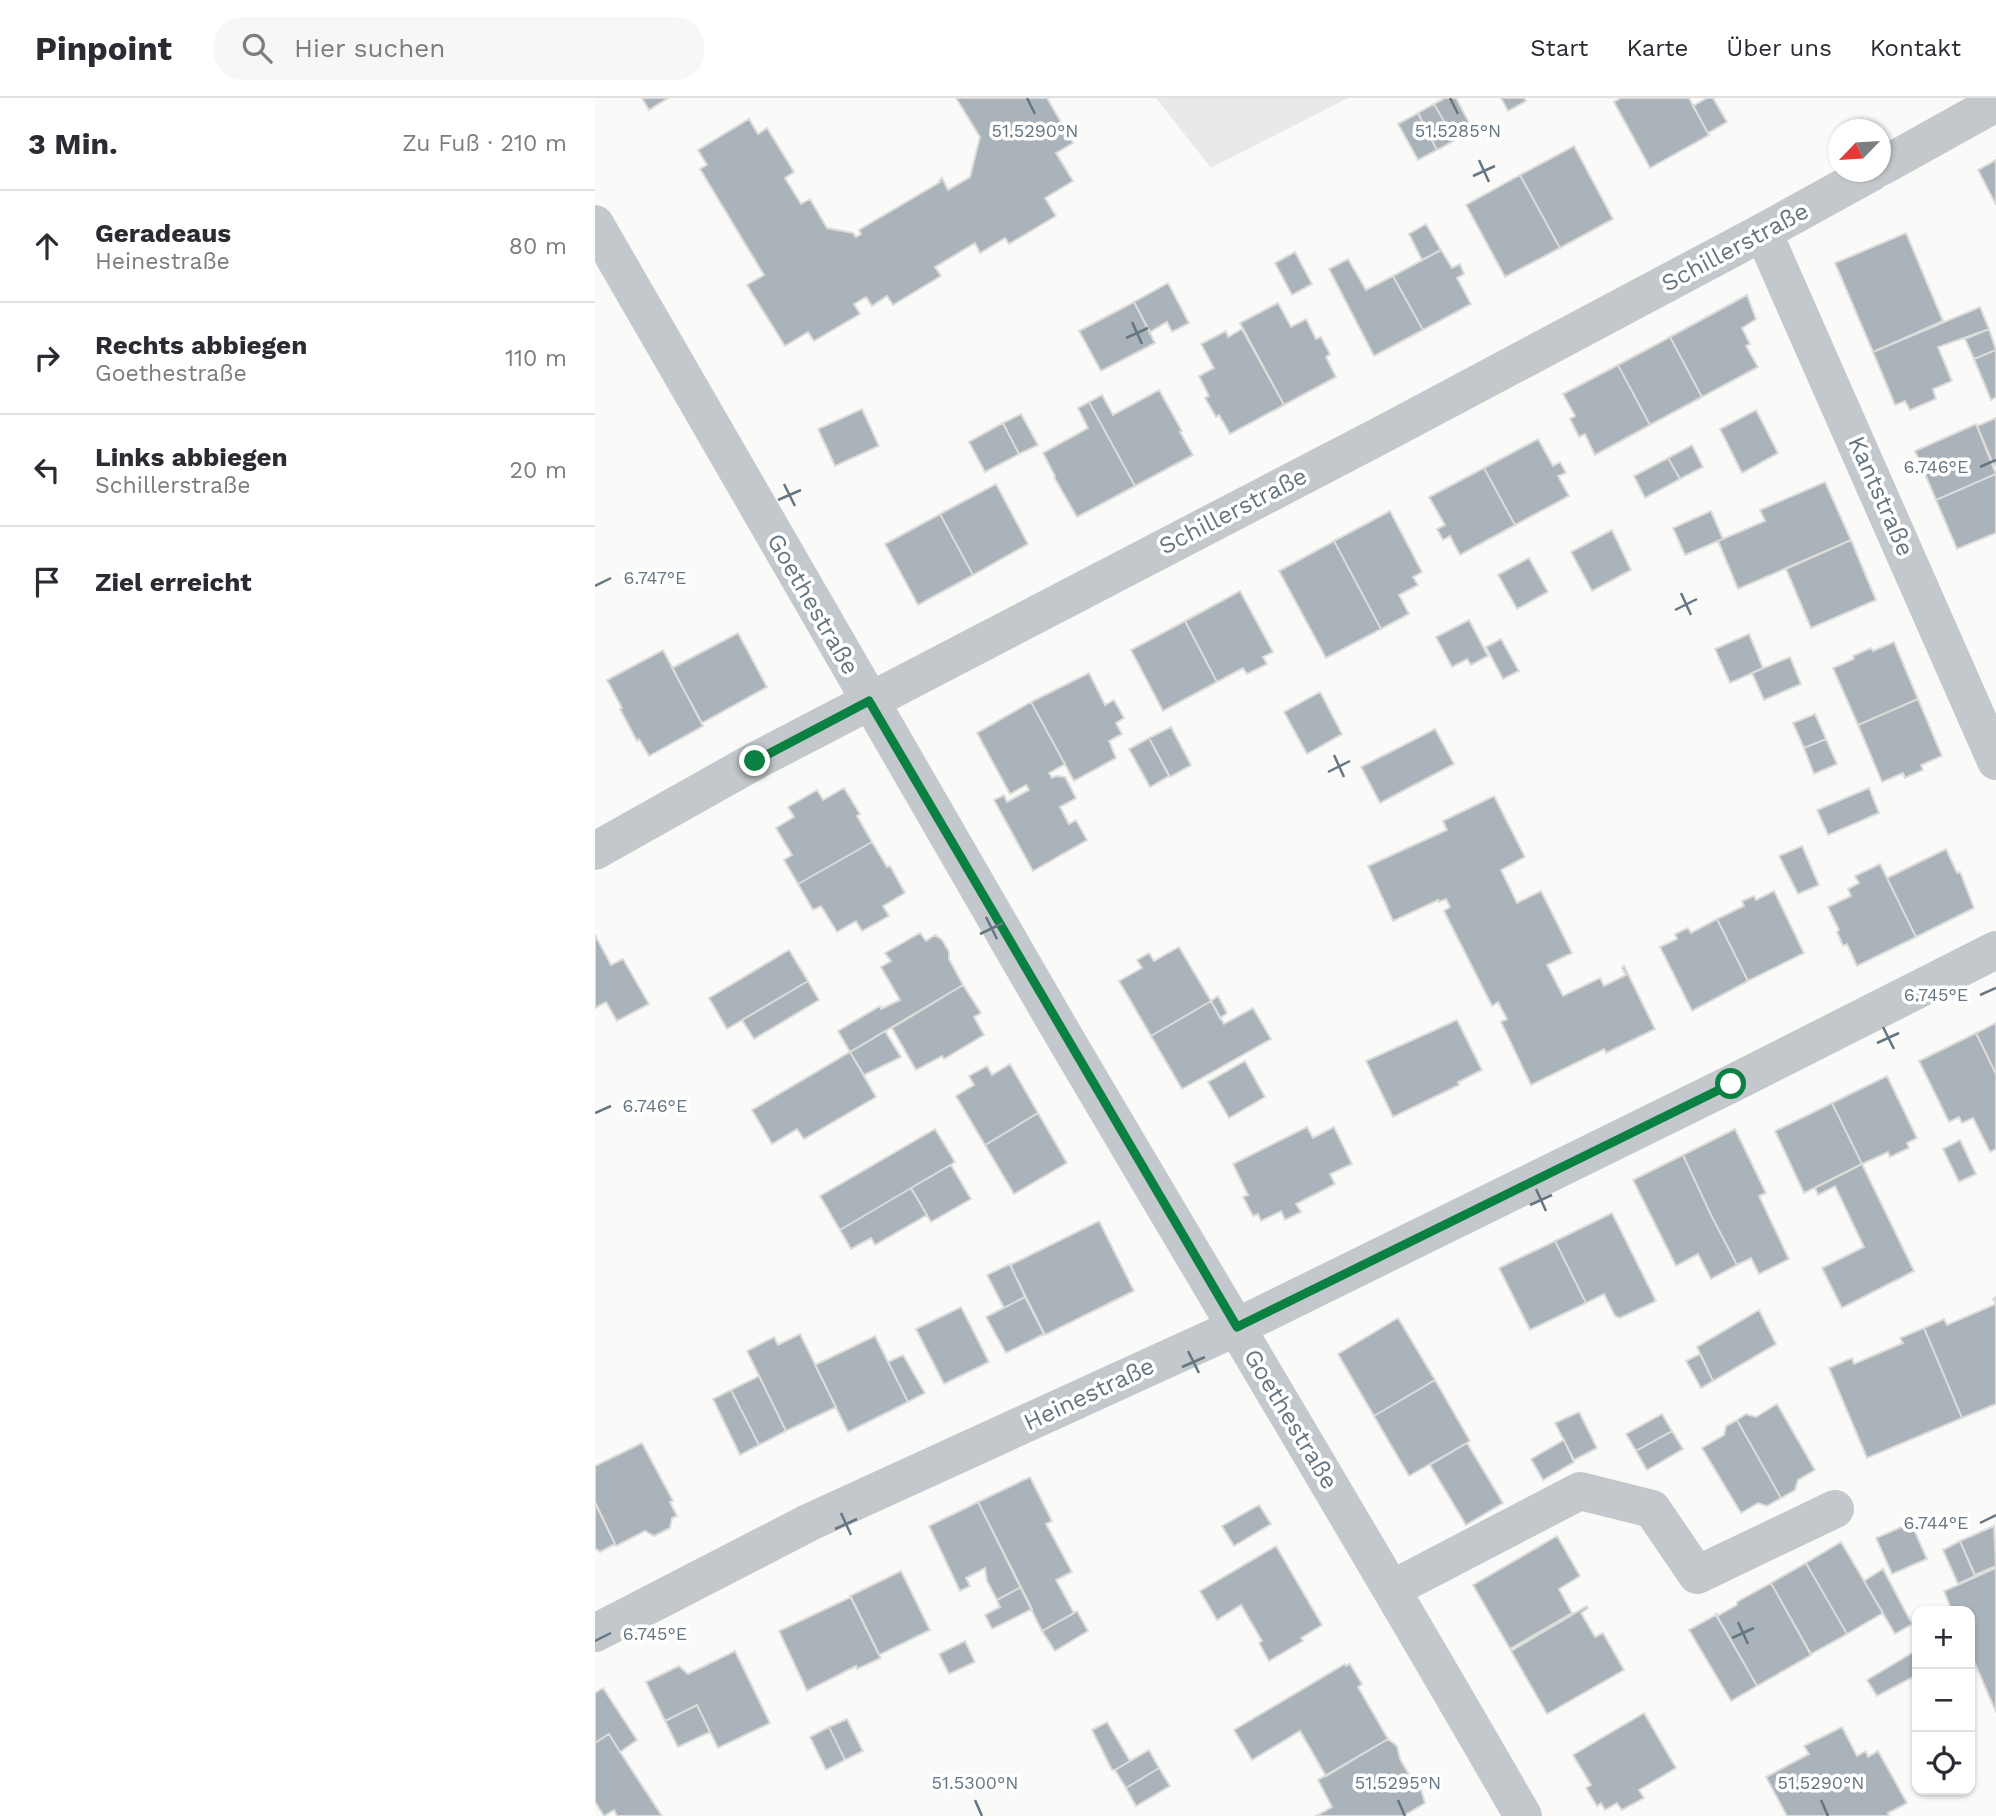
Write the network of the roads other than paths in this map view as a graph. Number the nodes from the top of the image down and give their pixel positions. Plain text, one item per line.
1 (1996, 103) edge
2 (1891, 161) edge
3 (1854, 182) edge
4 (595, 224) edge
5 (1763, 232) junction
6 (869, 701) junction
7 (1996, 761) edge
8 (595, 851) edge
9 (1996, 950) edge
10 (1237, 1327) junction
11 (1835, 1508) dead end
12 (1392, 1589) junction
13 (595, 1633) edge
14 (1523, 1816) edge

1 - 2 street
3 - 5 street, Schillerstraße
4 - 6 street, Goethestraße
5 - 6 street, Schillerstraße
5 - 7 street, Kantstraße
6 - 8 street, Schillerstraße
6 - 10 street, Goethestraße
9 - 10 street, Heinestraße
10 - 12 street, Goethestraße
10 - 13 street, Heinestraße
11 - 12 street
12 - 14 street, Goethestraße

